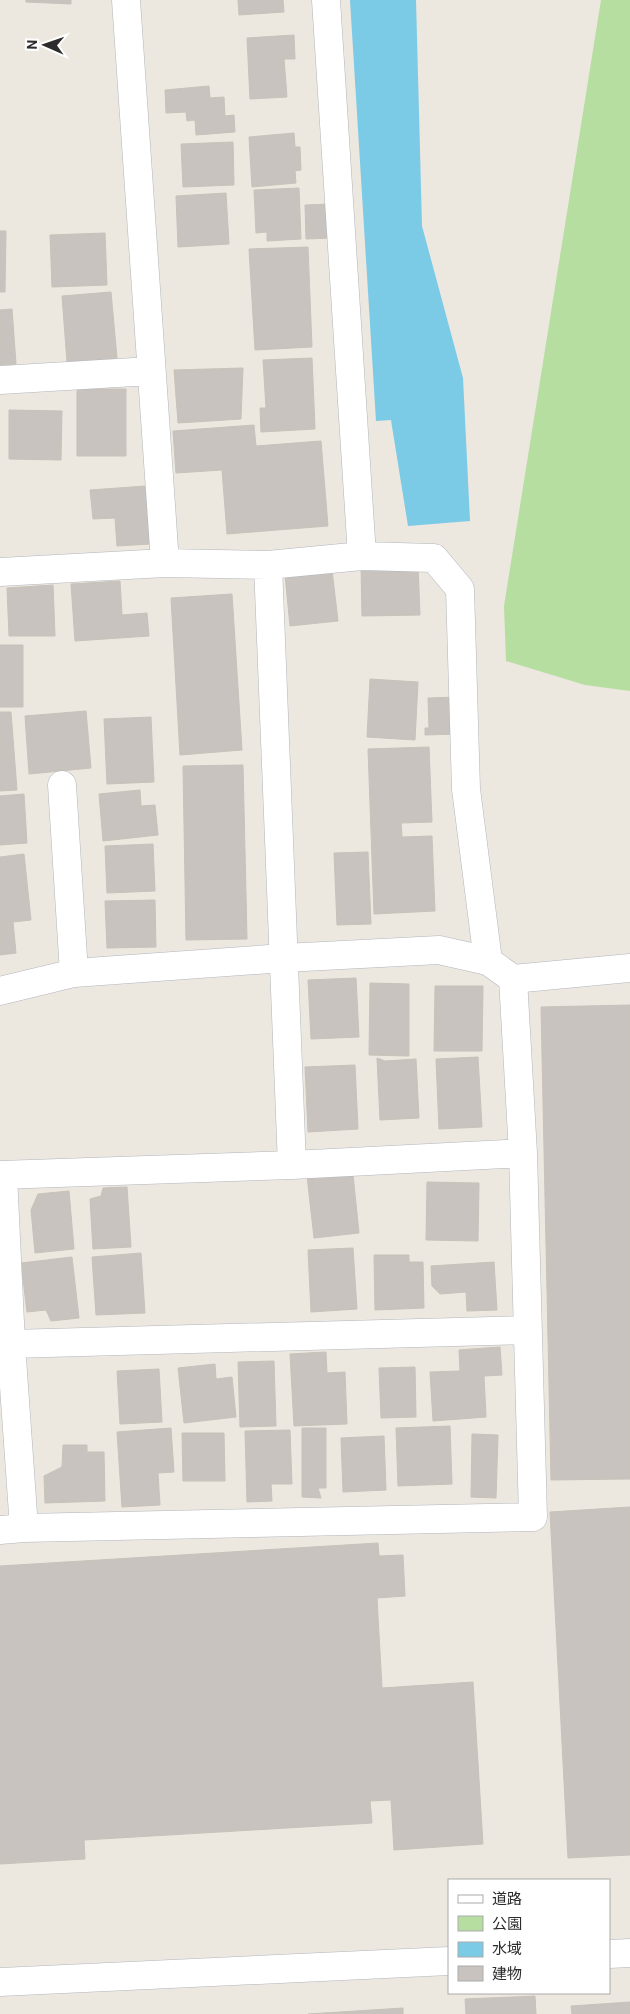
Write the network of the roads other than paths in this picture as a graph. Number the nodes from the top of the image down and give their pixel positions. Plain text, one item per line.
1 (126, 0) edge
2 (326, 0) edge
3 (151, 371) junction
4 (0, 380) edge
5 (362, 556) junction
6 (165, 563) junction
7 (268, 565) junction
8 (0, 572) edge
9 (62, 785) dead end
10 (284, 958) junction
11 (488, 961) junction
12 (630, 968) edge
13 (74, 973) junction
14 (513, 979) junction
15 (0, 991) edge
16 (523, 1153) junction
17 (292, 1165) junction
18 (2, 1175) edge
19 (527, 1330) junction
20 (11, 1344) junction
21 (12, 1529) edge
22 (630, 1953) edge
23 (610, 1954) edge
24 (448, 1961) edge
25 (0, 1982) edge

1 - 3 street
2 - 5 street
3 - 4 street
3 - 6 street
5 - 7 street
5 - 11 street
6 - 7 street
6 - 8 street
7 - 10 street
9 - 13 street
10 - 11 street
10 - 13 street
10 - 17 street
11 - 14 street
12 - 14 street
13 - 15 street
14 - 16 street
16 - 17 street
16 - 19 street
17 - 18 street
18 - 20 street
19 - 20 street
19 - 21 street
20 - 21 street
22 - 23 street
24 - 25 street

